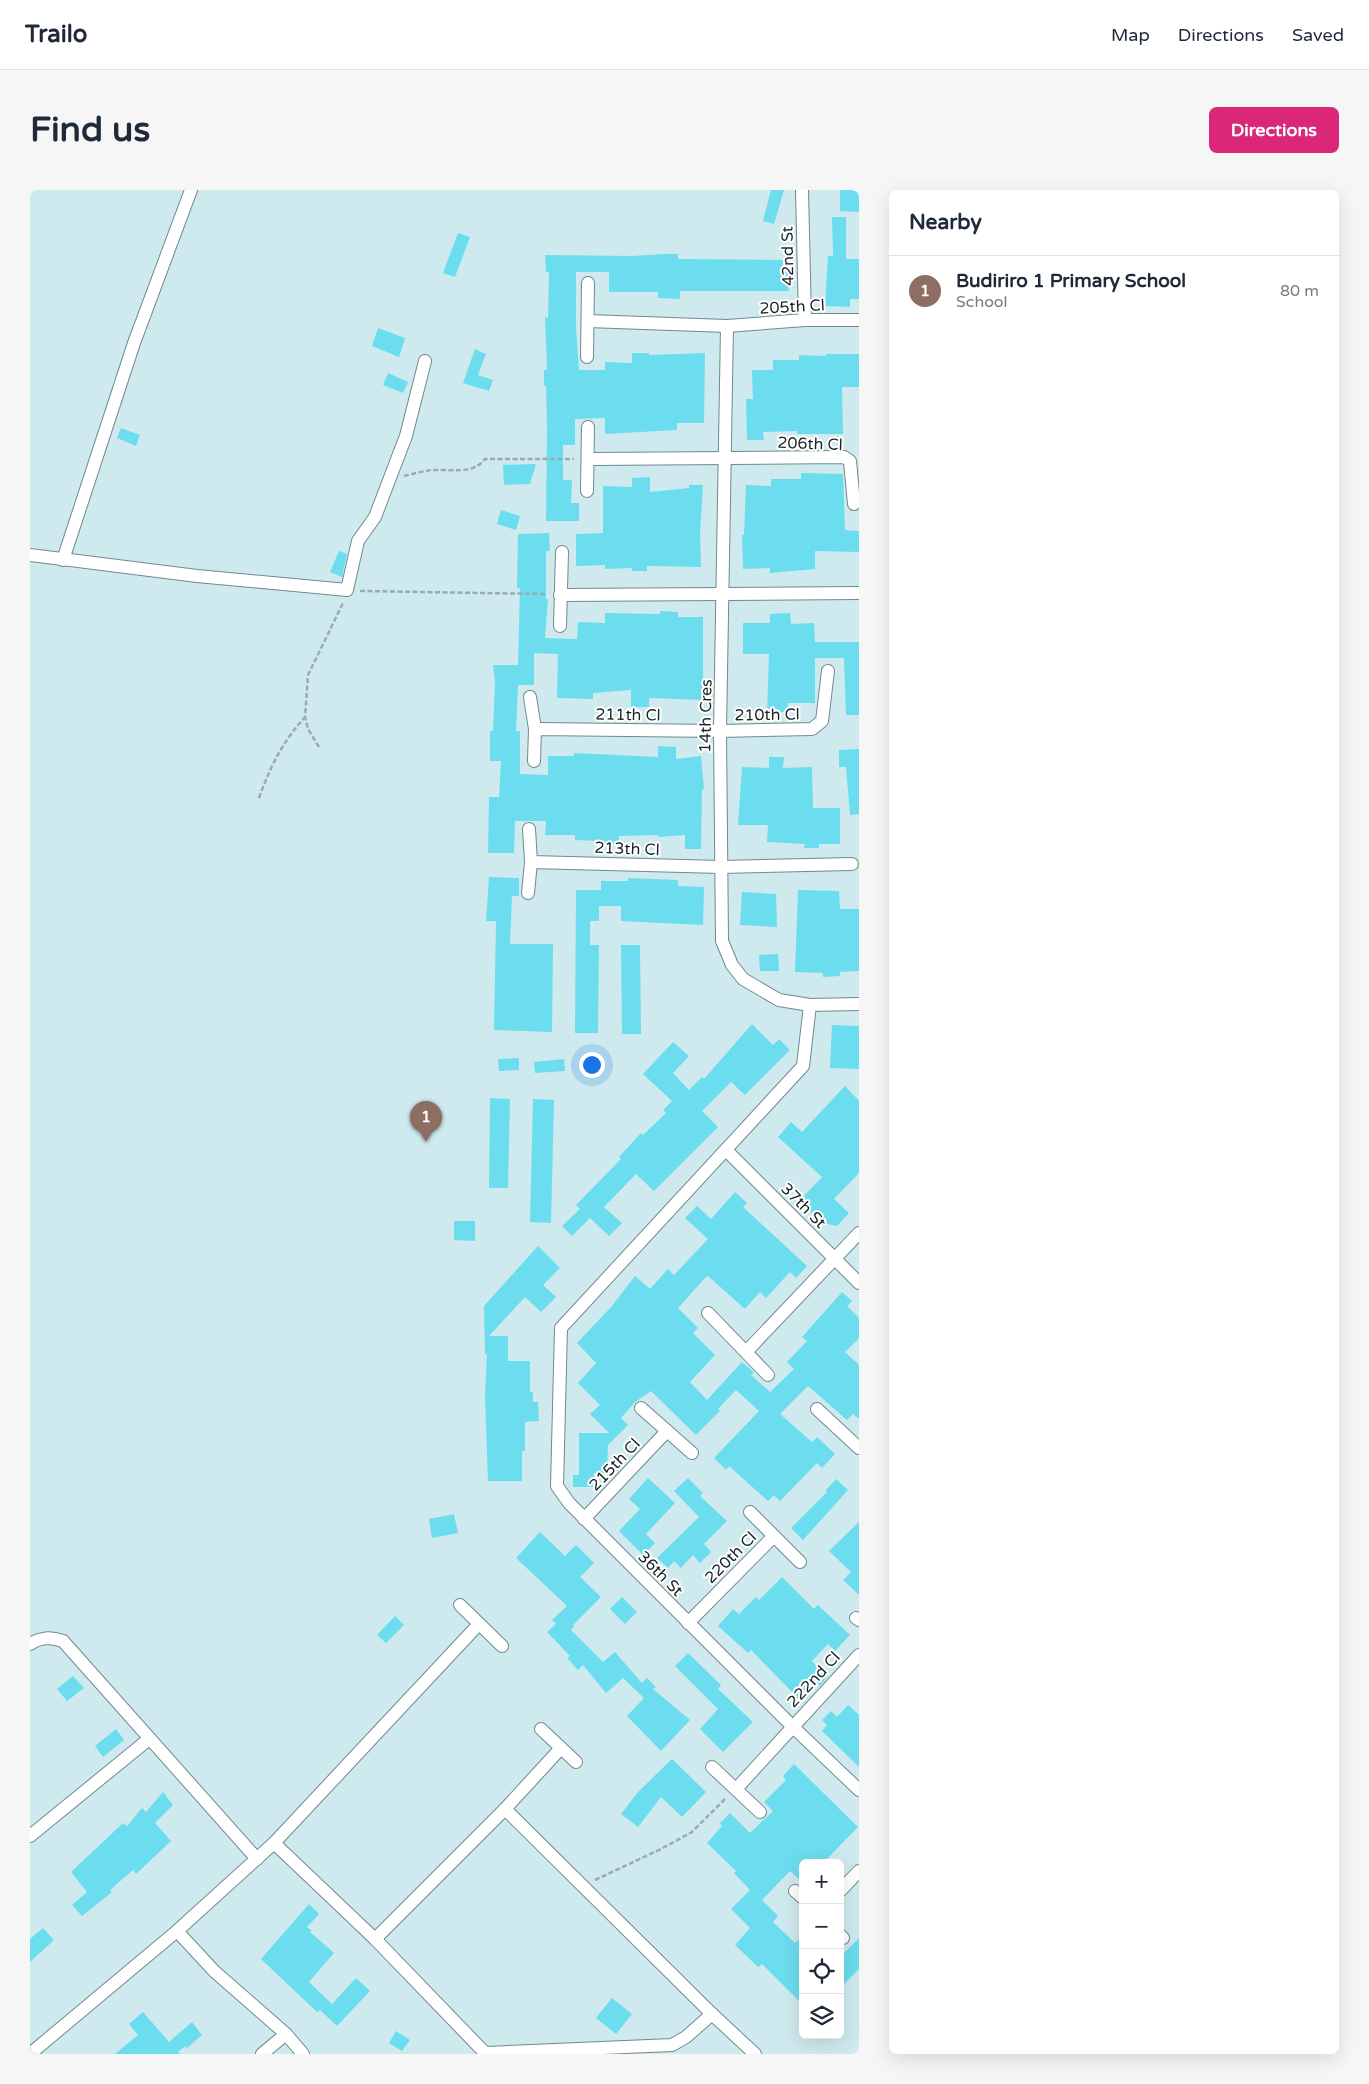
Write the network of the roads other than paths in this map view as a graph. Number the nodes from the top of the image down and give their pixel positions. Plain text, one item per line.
1 (191, 190) edge
2 (802, 190) edge
3 (588, 283) dead end
4 (805, 320) junction
5 (859, 320) edge
6 (588, 322) junction
7 (727, 326) junction
8 (587, 357) dead end
9 (425, 361) dead end
10 (588, 427) dead end
11 (725, 458) junction
12 (588, 459) junction
13 (587, 491) dead end
14 (854, 504) dead end
15 (562, 552) dead end
16 (30, 555) edge
17 (63, 560) junction
18 (859, 593) edge
19 (723, 594) junction
20 (560, 595) junction
21 (560, 626) dead end
22 (828, 671) dead end
23 (530, 696) dead end
24 (534, 729) junction
25 (720, 731) junction
26 (534, 761) dead end
27 (529, 829) dead end
28 (531, 862) junction
29 (852, 864) dead end
30 (721, 867) junction
31 (528, 893) dead end
32 (859, 1004) edge
33 (810, 1005) junction
34 (726, 1150) junction
35 (859, 1233) edge
36 (834, 1258) junction
37 (859, 1283) edge
38 (708, 1313) dead end
39 (746, 1352) junction
40 (768, 1375) dead end
41 (641, 1408) dead end
42 (817, 1409) dead end
43 (667, 1431) junction
44 (858, 1446) edge
45 (692, 1453) dead end
46 (750, 1512) dead end
47 (584, 1519) junction
48 (774, 1536) junction
49 (800, 1562) dead end
50 (460, 1605) dead end
51 (688, 1623) junction
52 (480, 1624) junction
53 (30, 1644) edge
54 (502, 1646) dead end
55 (859, 1655) edge
56 (792, 1726) junction
57 (541, 1730) dead end
58 (149, 1739) junction
59 (561, 1748) junction
60 (576, 1762) dead end
61 (712, 1767) dead end
62 (736, 1789) junction
63 (859, 1790) edge
64 (505, 1809) junction
65 (760, 1812) dead end
66 (30, 1836) edge
67 (274, 1844) junction
68 (257, 1859) junction
69 (859, 1871) edge
70 (844, 1887) edge
71 (177, 1931) junction
72 (375, 1939) junction
73 (712, 2014) junction
74 (286, 2034) junction
75 (30, 2054) edge
76 (262, 2054) edge
77 (303, 2054) edge
78 (486, 2054) edge
79 (755, 2054) edge

1 - 17 street
2 - 4 street, 42nd St
3 - 6 street
4 - 5 street, 205th Cl
4 - 7 street, 205th Cl
6 - 7 street, 205th Cl
6 - 8 street
7 - 11 street, 14th Cres
9 - 17 street
10 - 12 street
11 - 12 street
11 - 14 street, 206th Cl
11 - 19 street, 14th Cres
12 - 13 street
15 - 20 street
16 - 17 street
18 - 19 street
19 - 20 street
19 - 25 street, 14th Cres
20 - 21 street
22 - 25 street, 210th Cl
23 - 24 street
24 - 25 street, 211th Cl
24 - 26 street
25 - 30 street, 14th Cres
27 - 28 street
28 - 30 street, 213th Cl
28 - 31 street
29 - 30 street, 213th Cl
30 - 33 street, 14th Cres
32 - 33 street, 14th Cres
33 - 34 street
34 - 36 street, 37th St
34 - 47 street, 36th St
35 - 36 street
36 - 37 street, 37th St
36 - 39 street
38 - 39 street
39 - 40 street
41 - 43 street
42 - 44 street
43 - 45 street
43 - 47 street, 215th Cl
46 - 48 street
47 - 51 street, 36th St
48 - 49 street
48 - 51 street, 220th Cl
50 - 52 street
51 - 56 street, 36th St
52 - 54 street
52 - 67 street
53 - 58 street
55 - 56 street, 222nd Cl
56 - 62 street, 222nd Cl
56 - 63 street, 36th St
57 - 59 street
58 - 66 street
58 - 68 street
59 - 60 street
59 - 64 street
61 - 62 street
62 - 65 street
64 - 72 street
64 - 73 street
67 - 68 street
67 - 72 street
68 - 71 street
69 - 70 street
71 - 74 street
71 - 75 street
72 - 78 street
73 - 78 street
73 - 79 street
74 - 76 street
74 - 77 street

